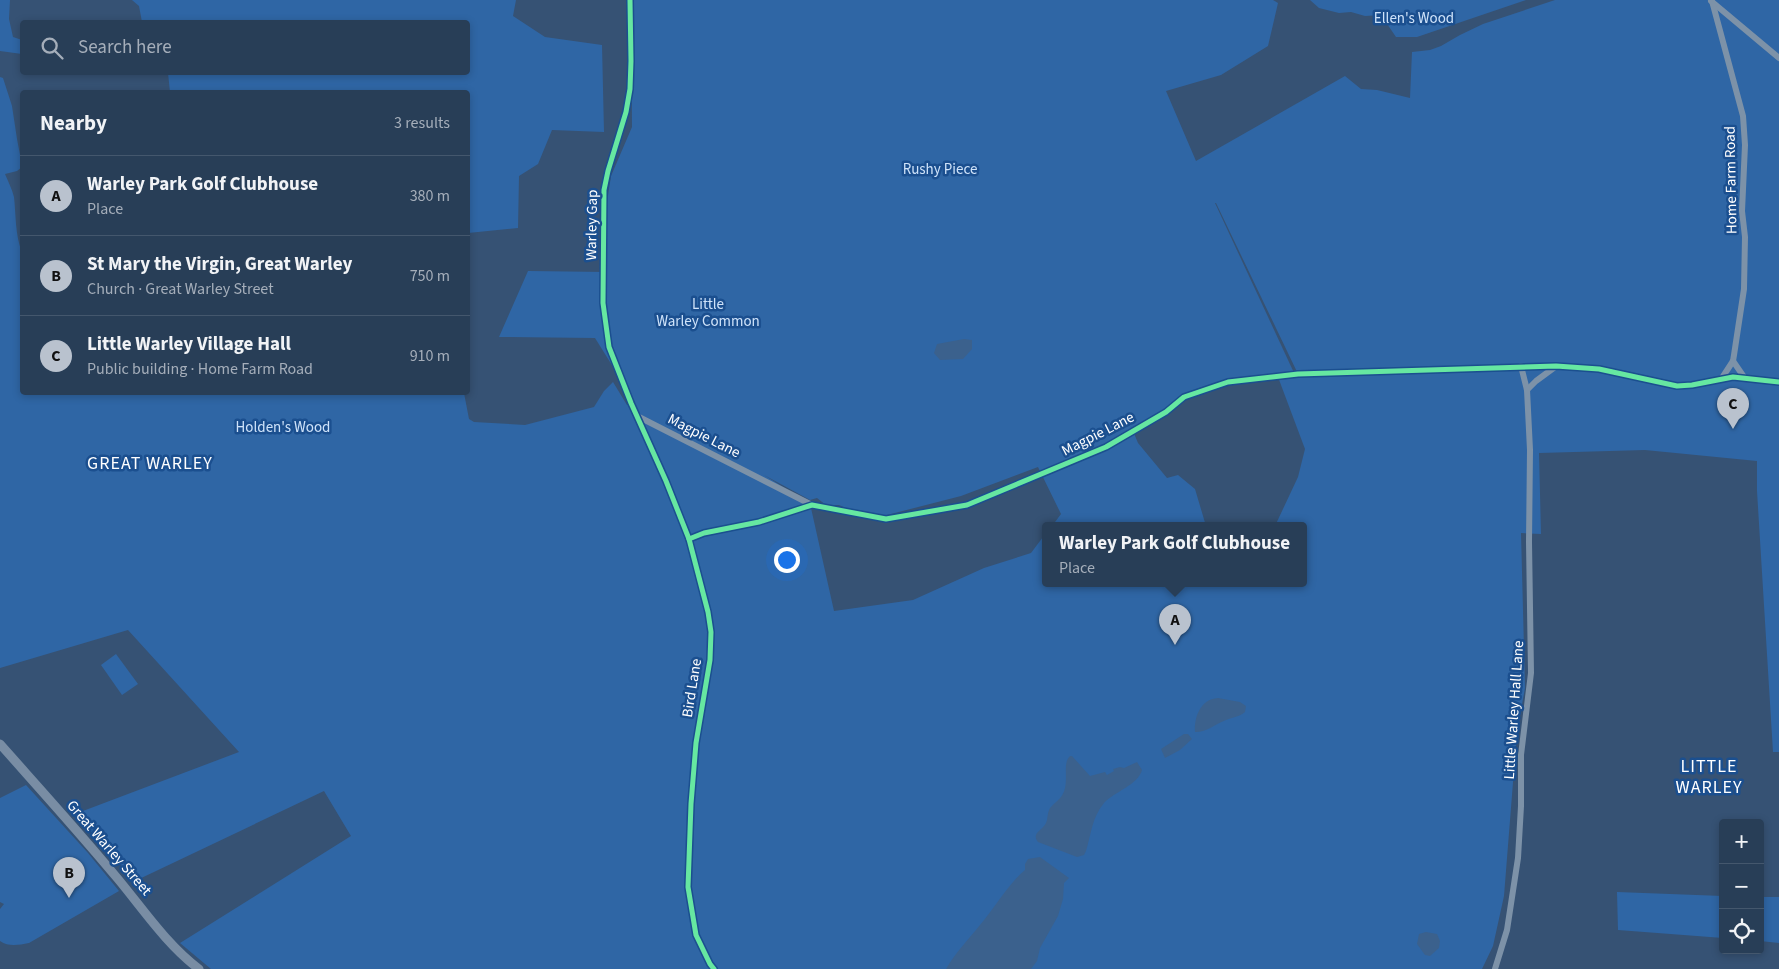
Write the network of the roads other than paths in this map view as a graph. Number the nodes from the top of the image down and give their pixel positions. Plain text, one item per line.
1 (630, 0) edge
2 (1711, 1) edge
3 (1779, 58) edge
4 (1733, 361) junction
5 (1521, 366) junction
6 (1556, 366) junction
7 (1744, 377) junction
8 (1722, 378) junction
9 (1779, 382) edge
10 (1527, 390) junction
11 (639, 417) junction
12 (812, 505) junction
13 (689, 539) junction
14 (0, 744) edge
15 (199, 969) edge
16 (714, 969) edge
17 (1495, 969) edge

1 - 11 street, Warley Gap
2 - 3 street
2 - 4 street, Home Farm Road
4 - 7 street
4 - 8 street, Home Farm Road
5 - 6 street, Magpie Lane
5 - 10 street, Little Warley Hall Lane
5 - 12 street, Magpie Lane
6 - 8 street, Magpie Lane
6 - 10 street
7 - 8 street, Magpie Lane
7 - 9 street, Magpie Lane
10 - 17 street, Little Warley Hall Lane
11 - 12 street, Magpie Lane
11 - 13 street, Bird Lane
12 - 13 street, Magpie Lane
13 - 16 street, Bird Lane
14 - 15 main road, Great Warley Street

